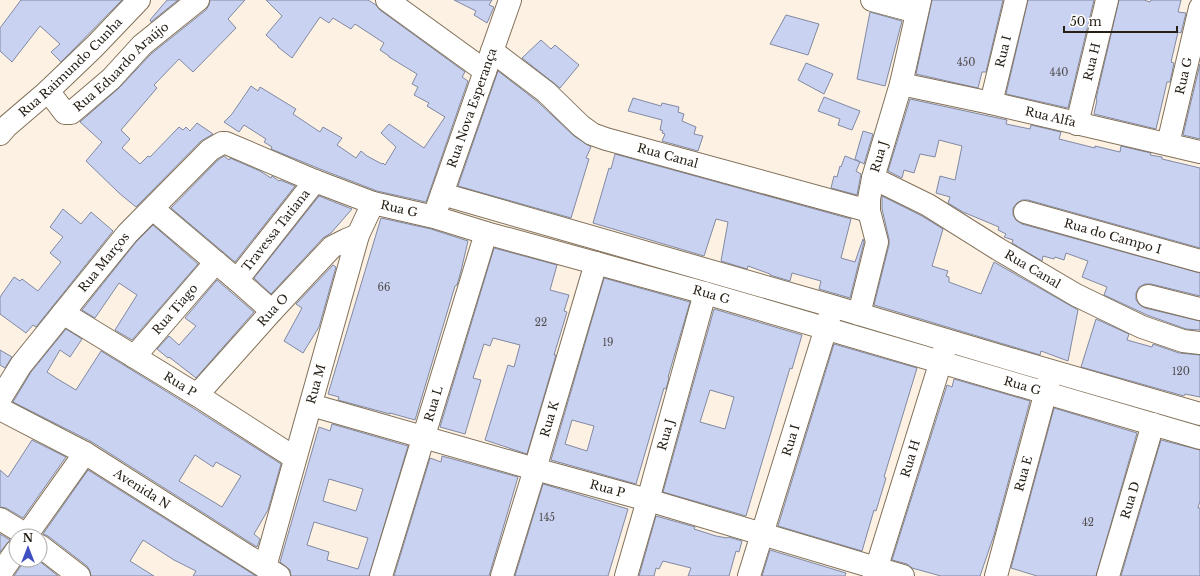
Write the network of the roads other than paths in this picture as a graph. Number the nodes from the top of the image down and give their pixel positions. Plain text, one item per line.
1 (139, 0) edge
2 (198, 0) edge
3 (387, 0) edge
4 (510, 0) edge
5 (872, 0) edge
6 (1016, 0) edge
7 (1107, 0) edge
8 (919, 6) edge
9 (1200, 8) edge
10 (489, 61) junction
11 (901, 84) junction
12 (48, 91) junction
13 (991, 103) junction
14 (1077, 124) junction
15 (0, 134) edge
16 (226, 143) joint
17 (1168, 144) junction
18 (1200, 152) edge
19 (873, 178) junction
20 (315, 181) junction
21 (442, 194) junction
22 (373, 203) junction
23 (152, 209) junction
24 (868, 211) junction
25 (1025, 212) dead end
26 (434, 217) junction
27 (486, 233) junction
28 (358, 235) junction
29 (1200, 261) edge
30 (216, 262) junction
31 (596, 263) junction
32 (237, 280) junction
33 (705, 293) junction
34 (1148, 296) dead end
35 (832, 306) junction
36 (1200, 309) edge
37 (272, 311) junction
38 (63, 313) junction
39 (859, 314) junction
40 (826, 329) junction
41 (947, 340) junction
42 (1200, 343) edge
43 (134, 356) junction
44 (941, 361) junction
45 (1052, 372) junction
46 (1045, 394) junction
47 (197, 396) junction
48 (0, 399) edge
49 (311, 405) junction
50 (0, 409) edge
51 (1200, 414) edge
52 (1153, 424) junction
53 (424, 437) junction
54 (1200, 438) edge
55 (84, 453) junction
56 (295, 458) junction
57 (535, 469) junction
58 (648, 500) junction
59 (0, 519) edge
60 (11, 528) edge
61 (35, 528) edge
62 (762, 535) junction
63 (48, 555) edge
64 (8, 564) edge
65 (272, 571) edge
66 (875, 572) edge
67 (0, 574) edge
68 (79, 576) edge
69 (381, 576) edge
70 (502, 576) edge
71 (626, 576) edge
72 (749, 576) edge
73 (903, 576) edge
74 (996, 576) edge
75 (1108, 576) edge

1 - 12 street, Rua Raimundo Cunha
2 - 12 street, Rua Eduardo Araújo
3 - 10 street
4 - 10 street, Rua Nova Esperança
5 - 8 street
6 - 13 street, Rua I
7 - 14 street, Rua H
8 - 11 street, Rua J
9 - 17 street, Rua G
10 - 21 street, Rua Nova Esperança
10 - 24 street, Rua Canal
11 - 13 street, Rua Alfa
11 - 19 street, Rua J
12 - 15 street, Rua Raimundo Cunha
13 - 14 street, Rua Alfa
14 - 17 street, Rua Alfa
16 - 20 street, Rua G
16 - 23 street, Rua Marços
17 - 18 street, Rua Alfa
19 - 24 street, Rua J
19 - 42 street, Rua Canal
20 - 22 street, Rua G
20 - 32 street, Travessa Tatiana
21 - 26 street, Rua Nova Esperança
21 - 35 street, Rua G
22 - 26 street, Rua G
22 - 28 street, Rua M
23 - 30 street
23 - 38 street, Rua Marços
24 - 39 street, Rua J
25 - 29 street, Rua do Campo I
26 - 27 street, Rua G
27 - 31 street, Rua G
27 - 53 street, Rua L
28 - 37 street, Rua O
28 - 49 street, Rua M
30 - 32 street
30 - 43 street, Rua Tiago
31 - 33 street, Rua G
31 - 57 street, Rua K
32 - 37 street
33 - 40 street, Rua G
33 - 58 street, Rua J
34 - 36 street
35 - 39 street, Rua G
35 - 40 street, Rua I
37 - 47 street, Rua O
38 - 43 street, Rua P
38 - 48 street, Rua Marços
39 - 41 street, Rua G
40 - 44 street, Rua G
40 - 62 street, Rua I
41 - 44 street, Rua H
41 - 45 street, Rua G
43 - 47 street, Rua P
44 - 46 street, Rua G
44 - 66 street, Rua H
45 - 46 street, Rua E
45 - 51 street, Rua G
46 - 52 street, Rua G
46 - 74 street, Rua E
47 - 56 street, Rua P
49 - 53 street, Rua P
49 - 56 street, Rua M
50 - 55 street, Avenida N
52 - 54 street, Rua G
52 - 75 street, Rua D
53 - 57 street, Rua P
53 - 69 street, Rua L
55 - 61 street
55 - 65 street, Avenida N
56 - 65 street, Rua M
57 - 58 street, Rua P
57 - 70 street, Rua K
58 - 62 street, Rua P
58 - 71 street, Rua J
59 - 60 street
62 - 66 street, Rua P
62 - 72 street, Rua I
63 - 68 street
64 - 67 street
66 - 73 street, Rua P

